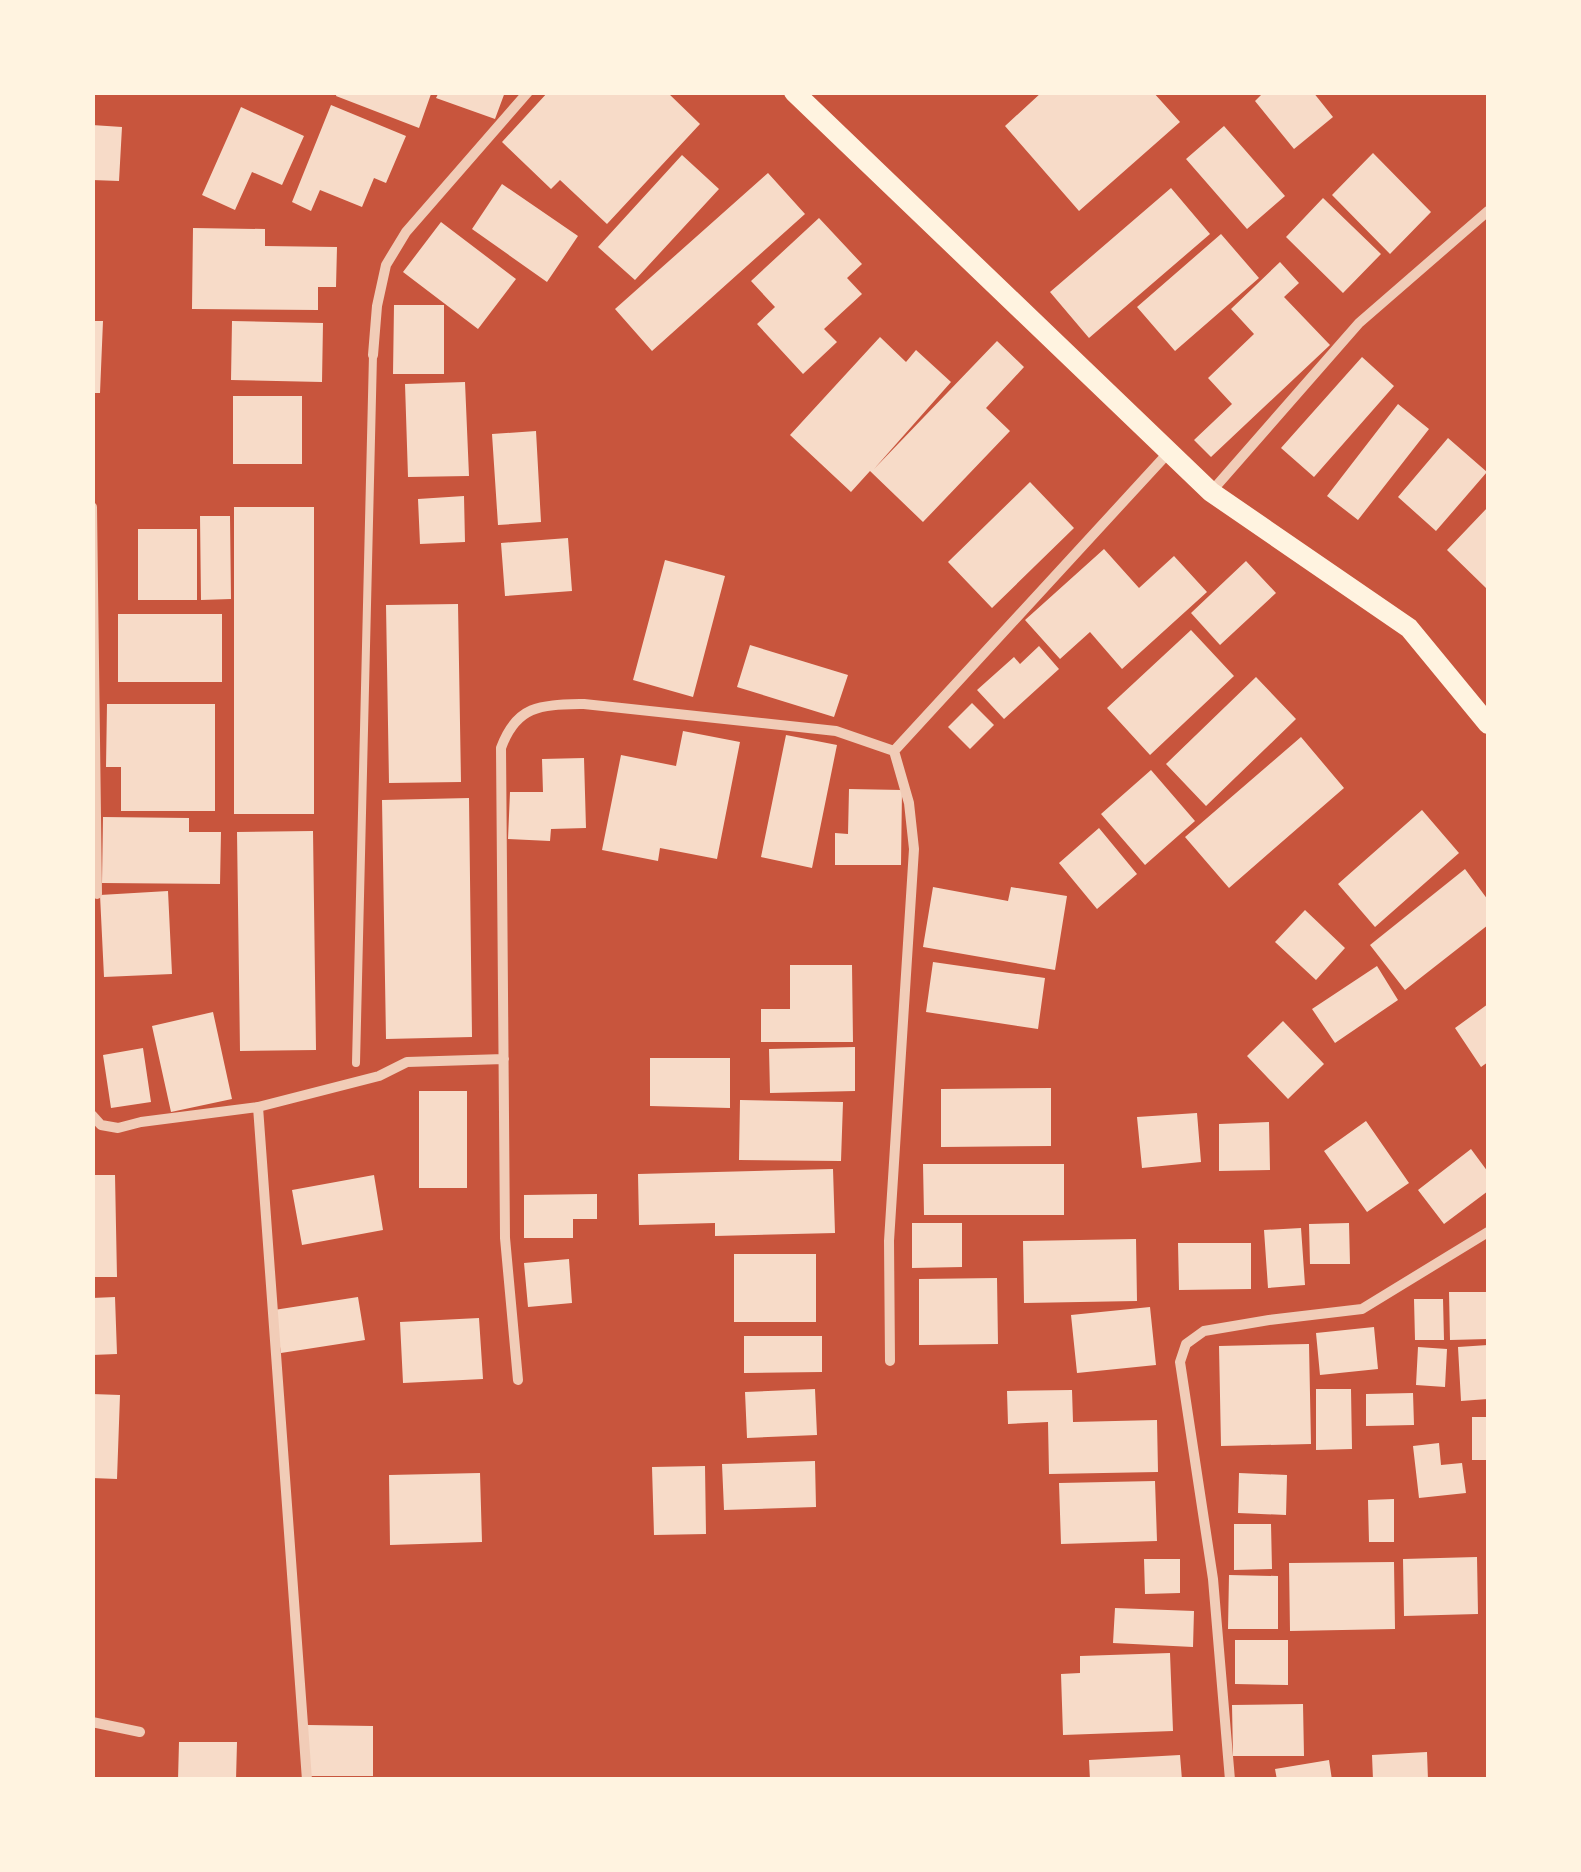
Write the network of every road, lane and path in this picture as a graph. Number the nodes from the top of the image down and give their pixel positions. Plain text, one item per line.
1 (528, 92) edge
2 (794, 92) edge
3 (1488, 211) edge
4 (373, 355) joint
5 (1169, 452) junction
6 (1211, 492) junction
7 (92, 508) edge
8 (1488, 724) edge
9 (894, 751) junction
10 (97, 894) dead end
11 (504, 1059) junction
12 (356, 1063) dead end
13 (258, 1107) junction
14 (92, 1115) edge
15 (1488, 1232) edge
16 (890, 1361) dead end
17 (518, 1380) dead end
18 (92, 1722) edge
19 (140, 1732) dead end
20 (307, 1780) edge
21 (1230, 1780) edge

1 - 4 street
2 - 5 main road
3 - 6 street
4 - 12 lane
5 - 6 main road
5 - 9 street
6 - 8 main road
7 - 10 street
9 - 11 street
9 - 16 street
11 - 13 street
11 - 17 street
13 - 14 street
13 - 20 street
15 - 21 street
18 - 19 street

